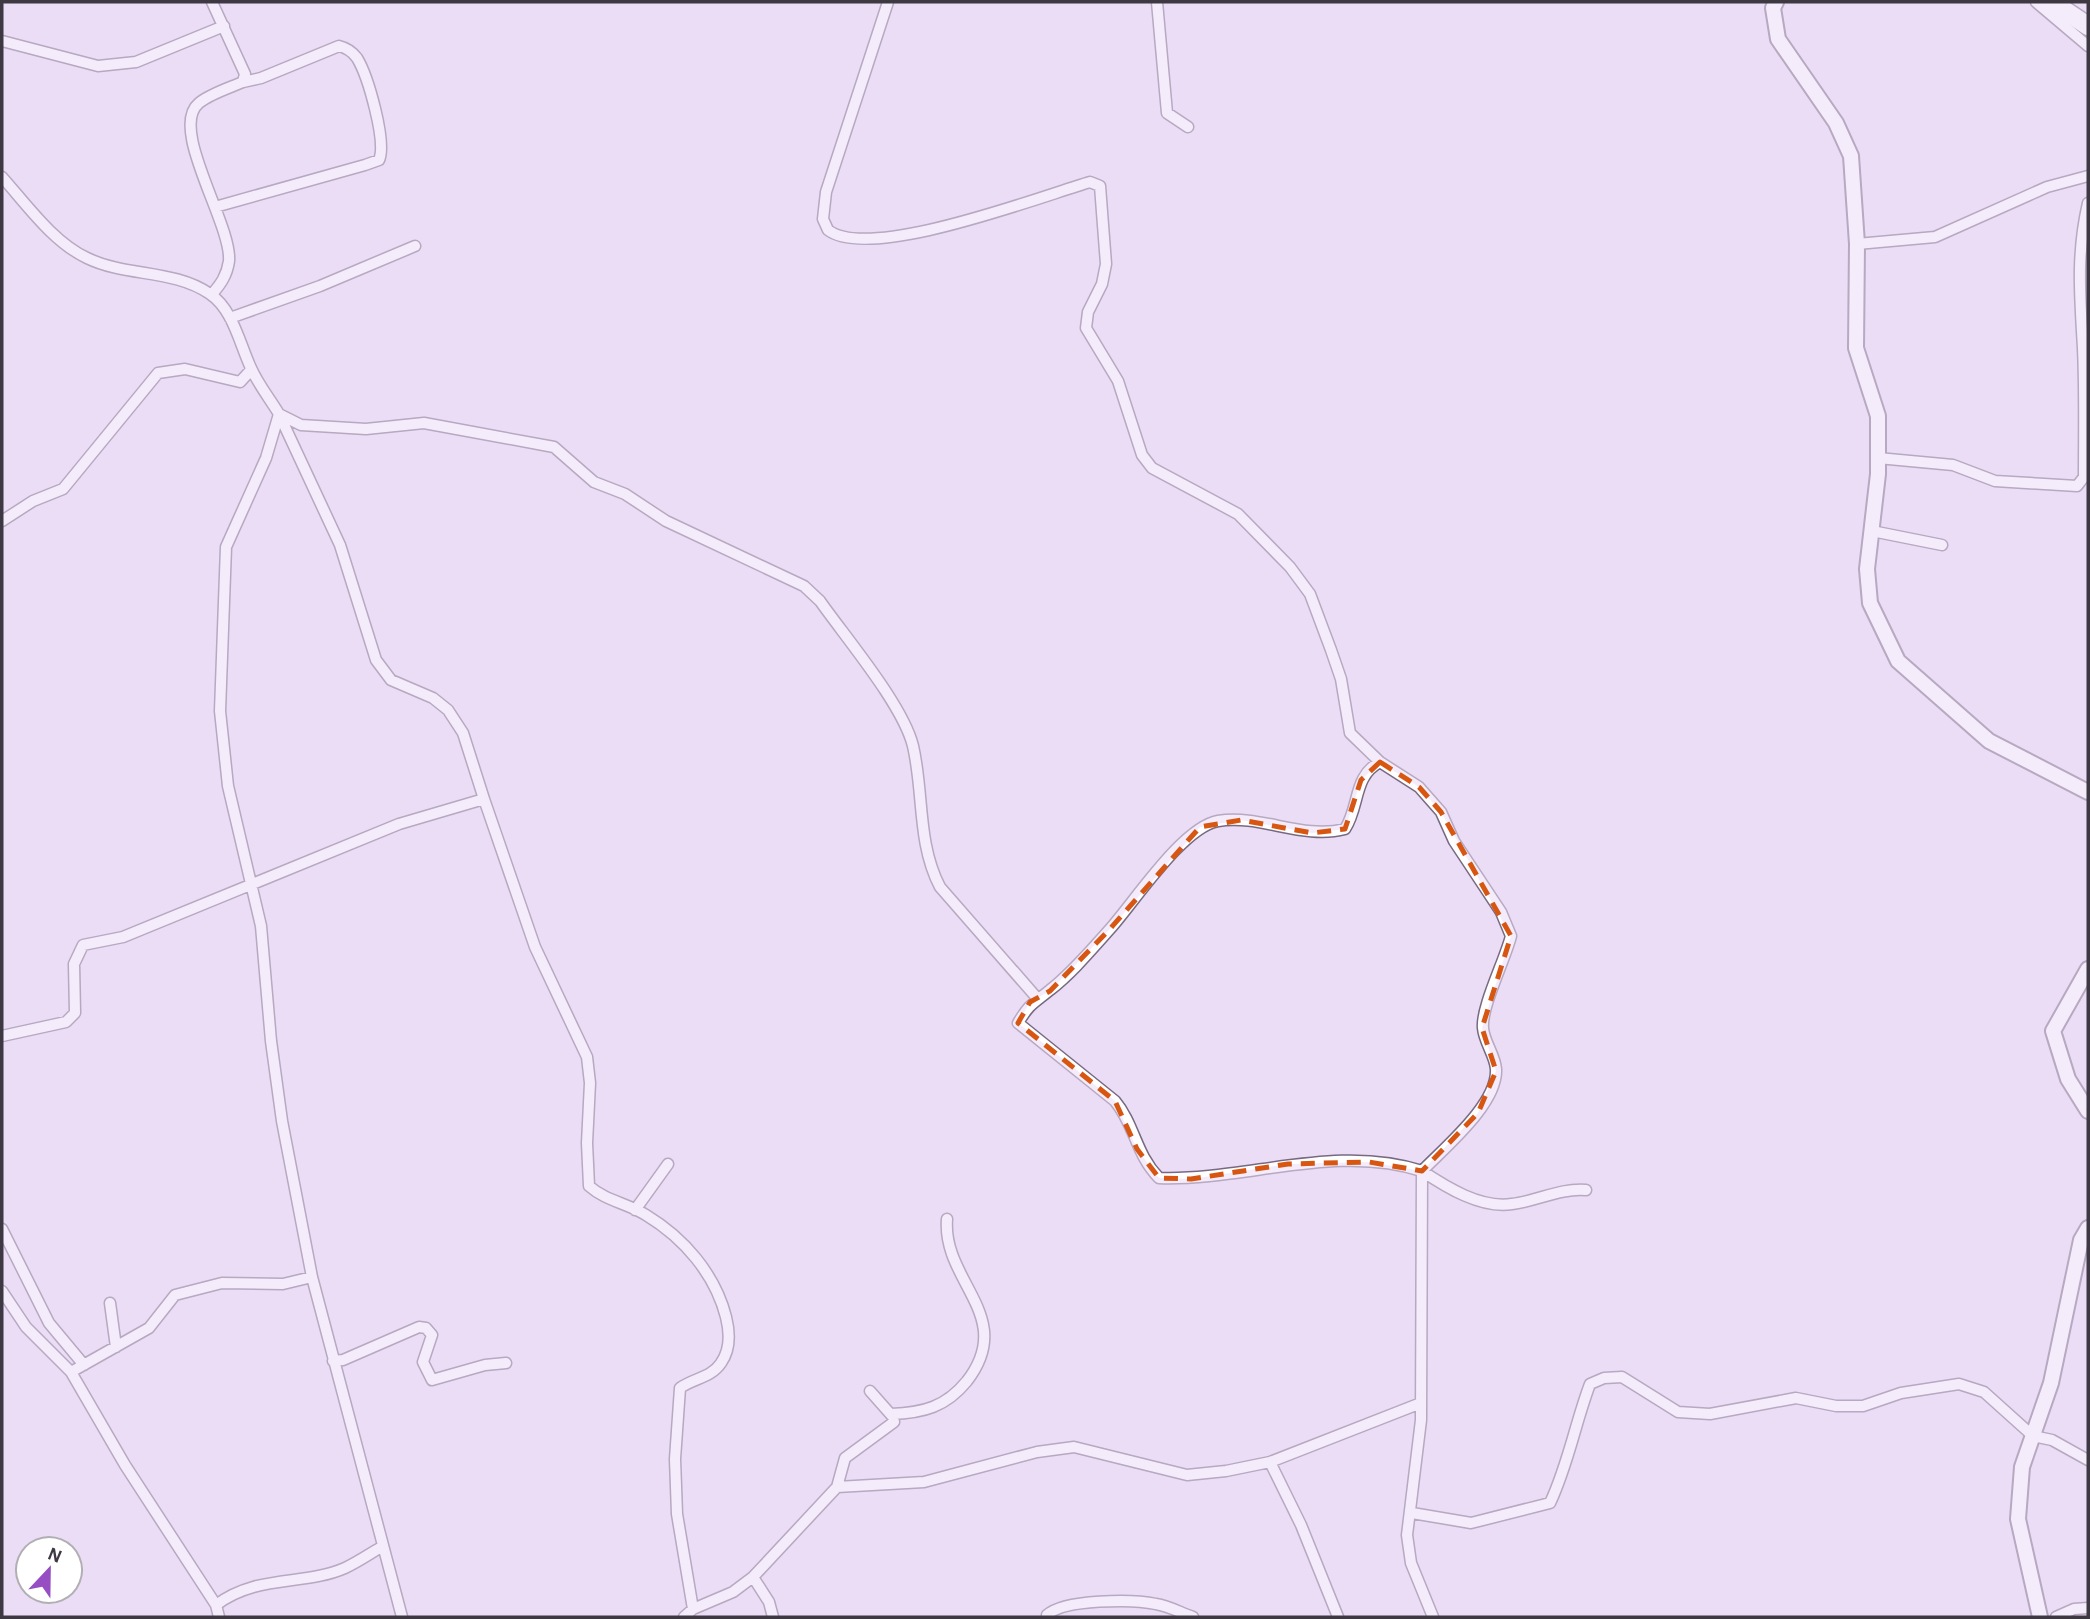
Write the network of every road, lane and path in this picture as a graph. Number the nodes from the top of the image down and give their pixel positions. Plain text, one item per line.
1 (212, 2) edge
2 (888, 2) edge
3 (1157, 2) edge
4 (1776, 2) edge
5 (2036, 2) edge
6 (2052, 2) edge
7 (224, 26) junction
8 (2088, 26) edge
9 (2, 41) edge
10 (2088, 46) edge
11 (243, 82) junction
12 (1188, 127) dead end
13 (2088, 176) edge
14 (2, 177) edge
15 (2088, 203) edge
16 (215, 207) junction
17 (1857, 244) junction
18 (415, 246) dead end
19 (212, 294) junction
20 (230, 318) junction
21 (251, 370) junction
22 (279, 414) junction
23 (1878, 458) junction
24 (2, 521) edge
25 (1872, 531) junction
26 (1942, 545) dead end
27 (1380, 762) junction
28 (2088, 792) edge
29 (484, 799) junction
30 (253, 884) junction
31 (2088, 970) edge
32 (2084, 986) edge
33 (1037, 998) junction
34 (2, 1036) edge
35 (2088, 1111) edge
36 (668, 1164) dead end
37 (1422, 1171) junction
38 (1586, 1190) dead end
39 (635, 1210) junction
40 (947, 1219) dead end
41 (2088, 1228) edge
42 (2, 1229) edge
43 (312, 1276) junction
44 (2, 1291) edge
45 (110, 1303) dead end
46 (116, 1347) junction
47 (333, 1361) junction
48 (506, 1363) dead end
49 (84, 1365) junction
50 (71, 1372) junction
51 (870, 1391) dead end
52 (1421, 1403) junction
53 (891, 1414) junction
54 (2033, 1436) junction
55 (2088, 1460) edge
56 (1270, 1462) junction
57 (837, 1487) junction
58 (1412, 1513) junction
59 (383, 1546) junction
60 (753, 1577) junction
61 (216, 1605) junction
62 (2088, 1608) edge
63 (693, 1609) junction
64 (1047, 1615) dead end
65 (219, 1617) edge
66 (402, 1617) edge
67 (684, 1617) edge
68 (772, 1617) edge
69 (1193, 1617) edge
70 (1338, 1617) edge
71 (1433, 1617) edge
72 (2040, 1617) edge
73 (2056, 1617) edge

1 - 7 street
2 - 27 street
3 - 12 street
4 - 17 street
5 - 10 street
6 - 8 highway
7 - 9 street
7 - 11 street
11 - 16 street
11 - 16 street
13 - 17 street
14 - 19 street
15 - 23 street
16 - 19 street
17 - 23 street
18 - 20 street
19 - 20 street
20 - 21 street
21 - 22 street
21 - 24 street
22 - 29 street
22 - 30 street
22 - 33 street
23 - 25 street
25 - 26 street
25 - 28 street
27 - 33 street
27 - 37 street
29 - 30 street
29 - 39 street
30 - 34 street
30 - 43 street
31 - 32 street
32 - 35 street
33 - 37 street
36 - 39 street
37 - 38 street
37 - 52 street
39 - 63 street
40 - 53 street
41 - 54 street
42 - 49 street
43 - 46 street
43 - 47 street
44 - 50 street
45 - 46 street
46 - 49 street
47 - 48 street
47 - 59 street
49 - 50 street
50 - 61 street
51 - 53 street
52 - 56 street
52 - 58 street
53 - 57 street
54 - 55 street
54 - 58 street
54 - 72 street
56 - 57 street
56 - 70 street
57 - 60 street
58 - 71 street
59 - 61 street
59 - 66 street
60 - 63 street
60 - 68 street
61 - 65 street
62 - 73 street
63 - 67 street
64 - 69 street

